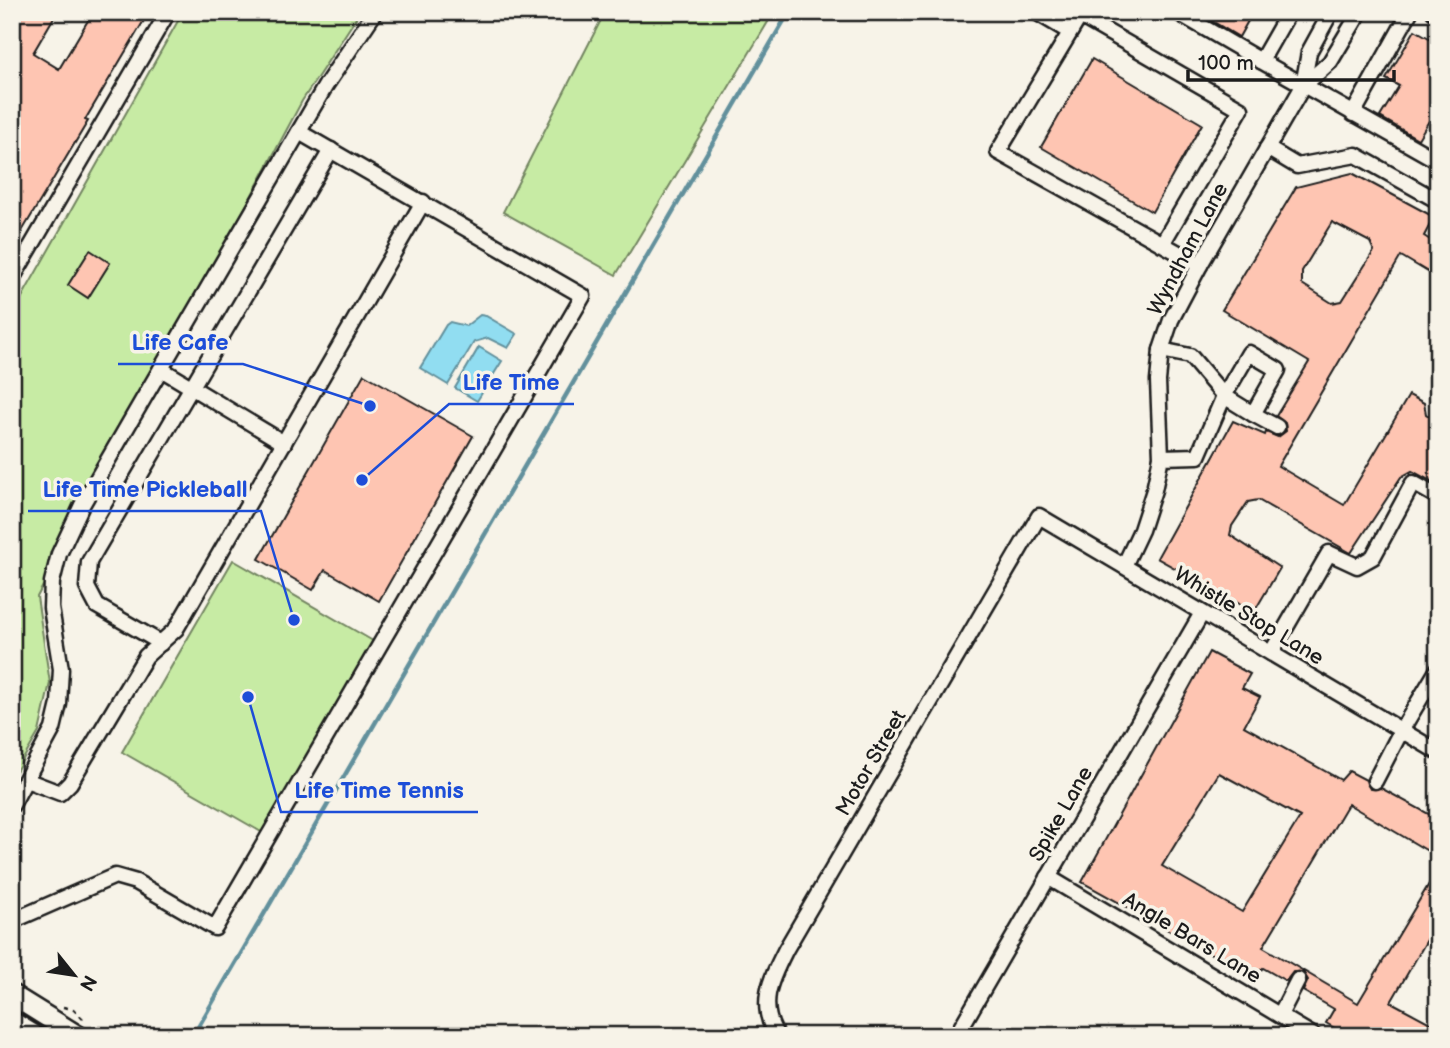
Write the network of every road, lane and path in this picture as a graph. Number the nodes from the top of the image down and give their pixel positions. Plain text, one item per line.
1 (168, 12) edge
2 (375, 12) edge
3 (1037, 12) edge
4 (1177, 12) edge
5 (1289, 12) edge
6 (1331, 12) edge
7 (1360, 12) edge
8 (1410, 12) edge
9 (1081, 14) edge
10 (1070, 32) junction
11 (1261, 61) junction
12 (1303, 86) junction
13 (1353, 114) junction
14 (299, 132) junction
15 (1267, 148) junction
16 (331, 150) junction
17 (1438, 161) edge
18 (1438, 201) edge
19 (423, 202) junction
20 (1162, 244) junction
21 (17, 262) edge
22 (1200, 265) junction
23 (12, 279) edge
24 (1160, 350) junction
25 (161, 369) junction
26 (192, 387) junction
27 (1224, 396) junction
28 (1253, 414) junction
29 (1277, 427) dead end
30 (284, 443) junction
31 (1161, 457) junction
32 (1438, 497) edge
33 (1040, 516) joint
34 (1124, 566) junction
35 (1202, 613) junction
36 (161, 643) junction
37 (1271, 653) junction
38 (1438, 669) edge
39 (1401, 730) junction
40 (1438, 752) edge
41 (26, 780) junction
42 (1376, 781) dead end
43 (12, 805) edge
44 (1048, 877) junction
45 (12, 921) edge
46 (1298, 980) dead end
47 (12, 995) edge
48 (1280, 1015) junction
49 (12, 1023) edge
50 (33, 1036) edge
51 (78, 1036) edge
52 (777, 1036) edge
53 (956, 1036) edge
54 (1314, 1036) edge

1 - 21 street
2 - 14 street
3 - 10 street
4 - 11 street
5 - 11 street
6 - 12 street, Wyndham Lane
7 - 12 street, Wyndham Lane
8 - 13 street
9 - 10 street
9 - 20 street
10 - 20 street
11 - 12 street
12 - 13 street
12 - 15 street, Wyndham Lane
13 - 17 street
14 - 16 street
14 - 25 street
15 - 18 street
15 - 22 street, Wyndham Lane
16 - 19 street
16 - 26 street
19 - 30 street
19 - 45 street
20 - 22 street
21 - 23 street
22 - 24 street, Wyndham Lane
24 - 27 street
24 - 31 street, Wyndham Lane
25 - 26 street
25 - 41 street
26 - 30 street
26 - 36 street
27 - 28 street
27 - 28 street
27 - 31 street
28 - 29 street
30 - 36 street
31 - 34 street, Wyndham Lane
32 - 37 street
33 - 34 street, Whistle Stop Lane
33 - 52 street, Motor Street
34 - 35 street, Whistle Stop Lane
35 - 37 street, Whistle Stop Lane
35 - 44 street, Spike Lane
36 - 41 street
37 - 39 street, Whistle Stop Lane
38 - 39 street
39 - 40 street, Whistle Stop Lane
39 - 42 street
41 - 43 street
44 - 48 street, Angle Bars Lane
44 - 53 street, Spike Lane
46 - 48 street
47 - 51 main road
48 - 54 street, Angle Bars Lane
49 - 50 highway

